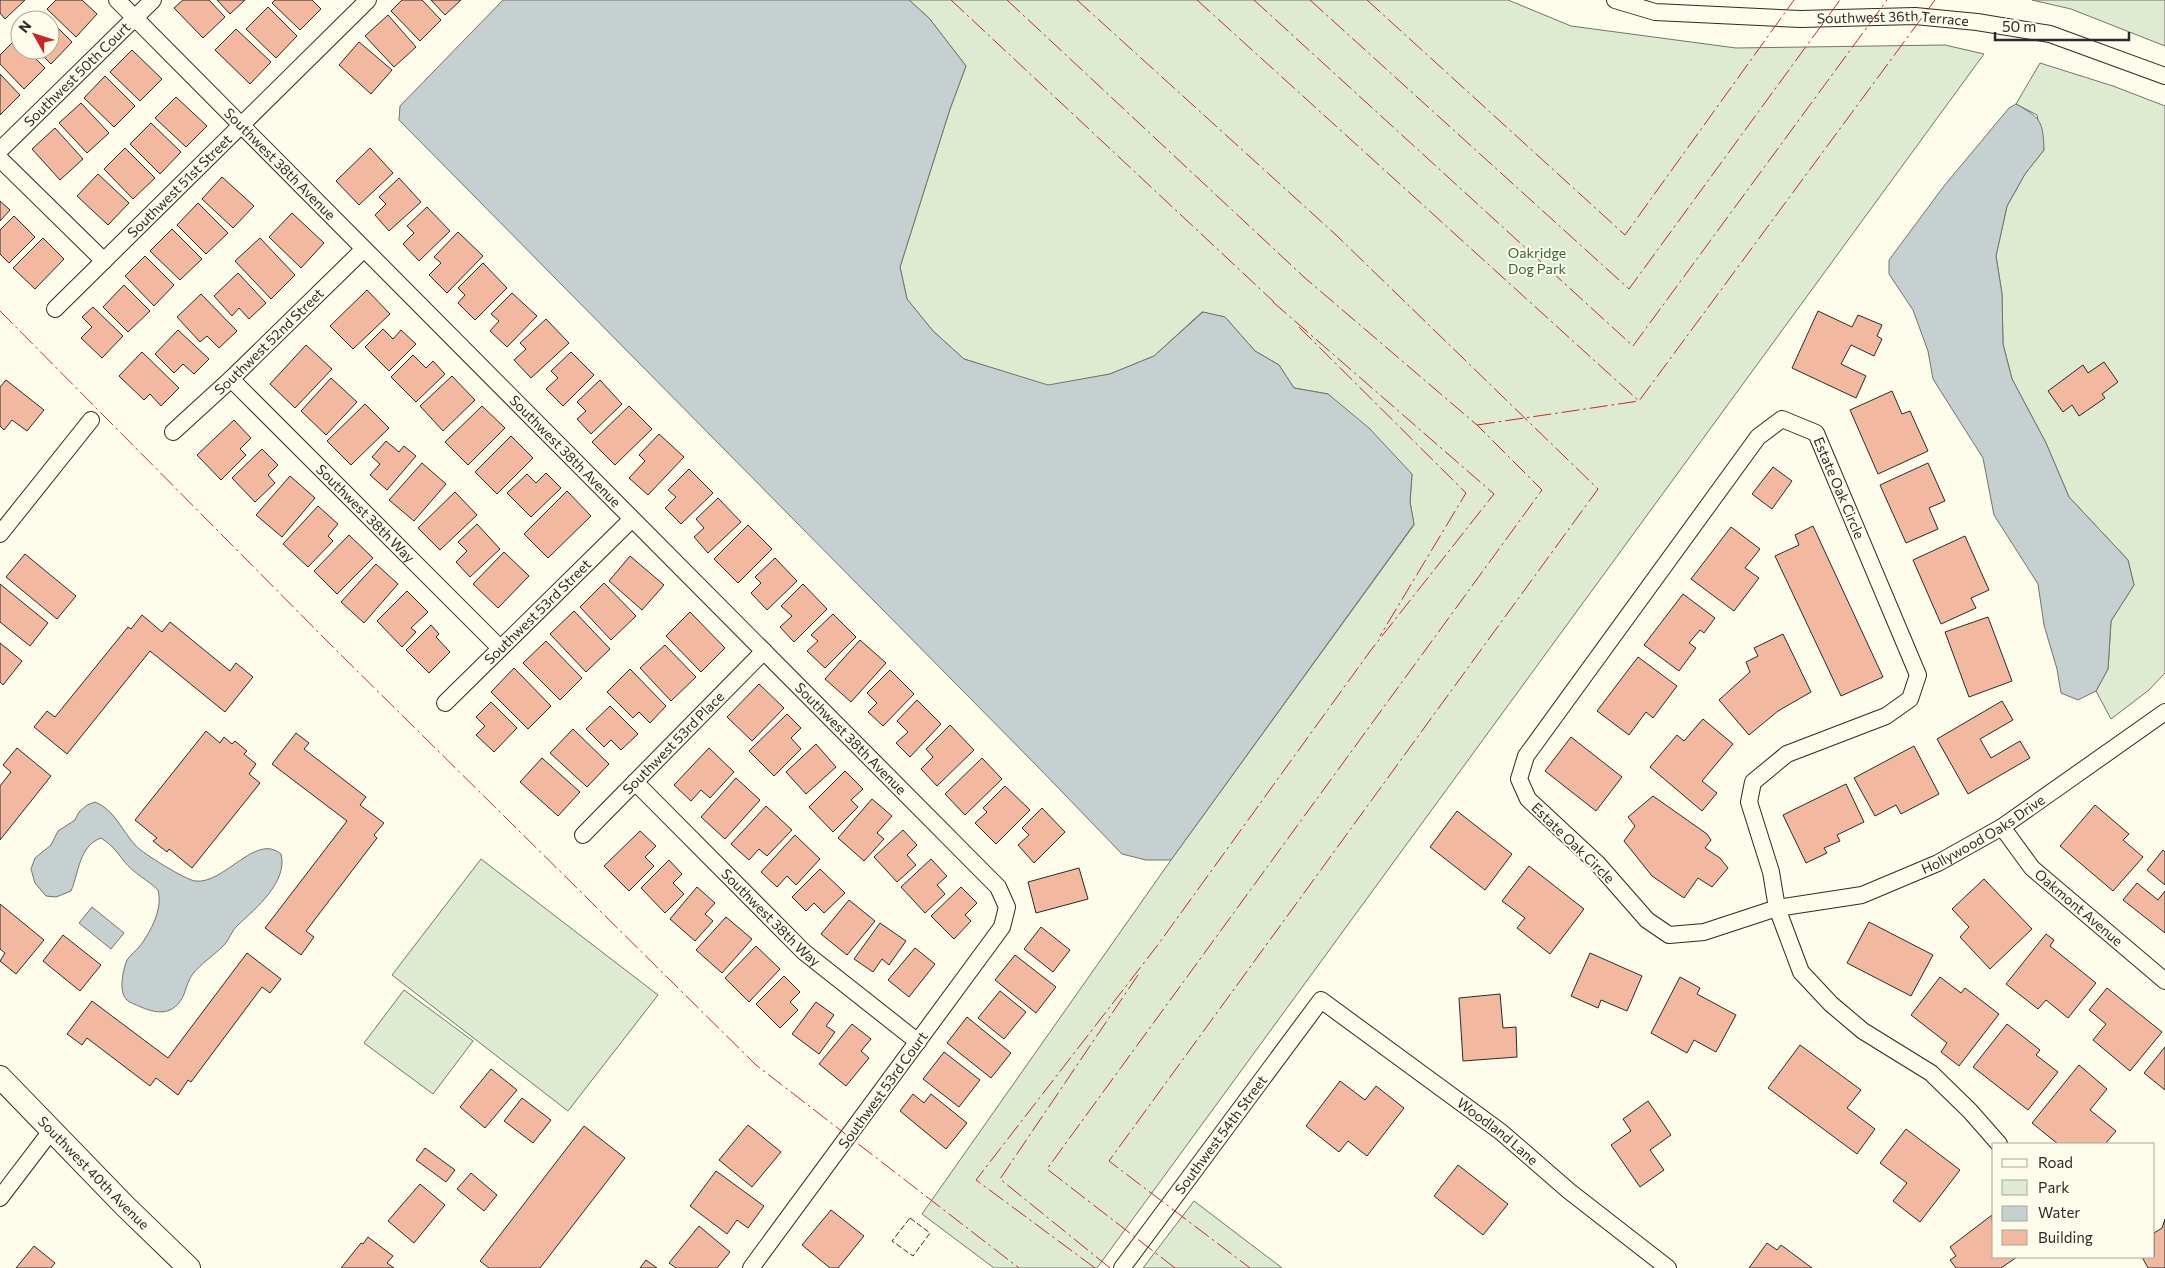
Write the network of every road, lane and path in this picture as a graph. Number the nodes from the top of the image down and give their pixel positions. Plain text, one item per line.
1 (117, 0) edge
2 (153, 0) edge
3 (368, 0) edge
4 (1615, 0) edge
5 (135, 18) junction
6 (2165, 76) edge
7 (243, 125) junction
8 (0, 150) edge
9 (0, 159) edge
10 (364, 249) junction
11 (104, 261) junction
12 (55, 309) dead end
13 (231, 379) junction
14 (91, 420) dead end
15 (173, 432) dead end
16 (631, 520) junction
17 (0, 534) edge
18 (500, 648) junction
19 (764, 651) junction
20 (445, 703) dead end
21 (2165, 712) edge
22 (635, 782) junction
23 (2002, 827) junction
24 (583, 835) dead end
25 (1007, 907) joint
26 (1777, 908) junction
27 (2165, 981) edge
28 (1321, 1000) joint
29 (918, 1042) junction
30 (0, 1077) edge
31 (51, 1131) junction
32 (1998, 1143) edge
33 (0, 1198) edge
34 (189, 1268) edge
35 (751, 1268) edge
36 (1122, 1268) edge
37 (1668, 1268) edge

1 - 5 street, Southwest 38th Avenue
2 - 5 street, Southwest 50th Court
3 - 7 street, Southwest 51st Street
4 - 6 street, Southwest 36th Terrace
5 - 7 street, Southwest 38th Avenue
5 - 8 street, Southwest 50th Court
7 - 10 street, Southwest 38th Avenue
7 - 11 street, Southwest 51st Street
9 - 11 street
10 - 13 street, Southwest 52nd Street
10 - 16 street, Southwest 38th Avenue
11 - 12 street, Southwest 51st Street
13 - 15 street, Southwest 52nd Street
13 - 18 street, Southwest 38th Way
14 - 17 street
16 - 18 street, Southwest 53rd Street
16 - 19 street, Southwest 38th Avenue
18 - 20 street, Southwest 53rd Street
19 - 22 street, Southwest 53rd Place
19 - 25 street, Southwest 38th Avenue
21 - 23 street, Hollywood Oaks Drive
22 - 24 street, Southwest 53rd Place
22 - 29 street, Southwest 38th Way
23 - 26 street, Hollywood Oaks Drive
23 - 27 street, Oakmont Avenue
25 - 29 street, Southwest 53rd Court
26 - 26 street, Estate Oak Circle
26 - 32 street
28 - 36 street, Southwest 54th Street
28 - 37 street, Woodland Lane
29 - 35 street, Southwest 53rd Court
30 - 31 street, Southwest 40th Avenue
31 - 33 street
31 - 34 street, Southwest 40th Avenue

